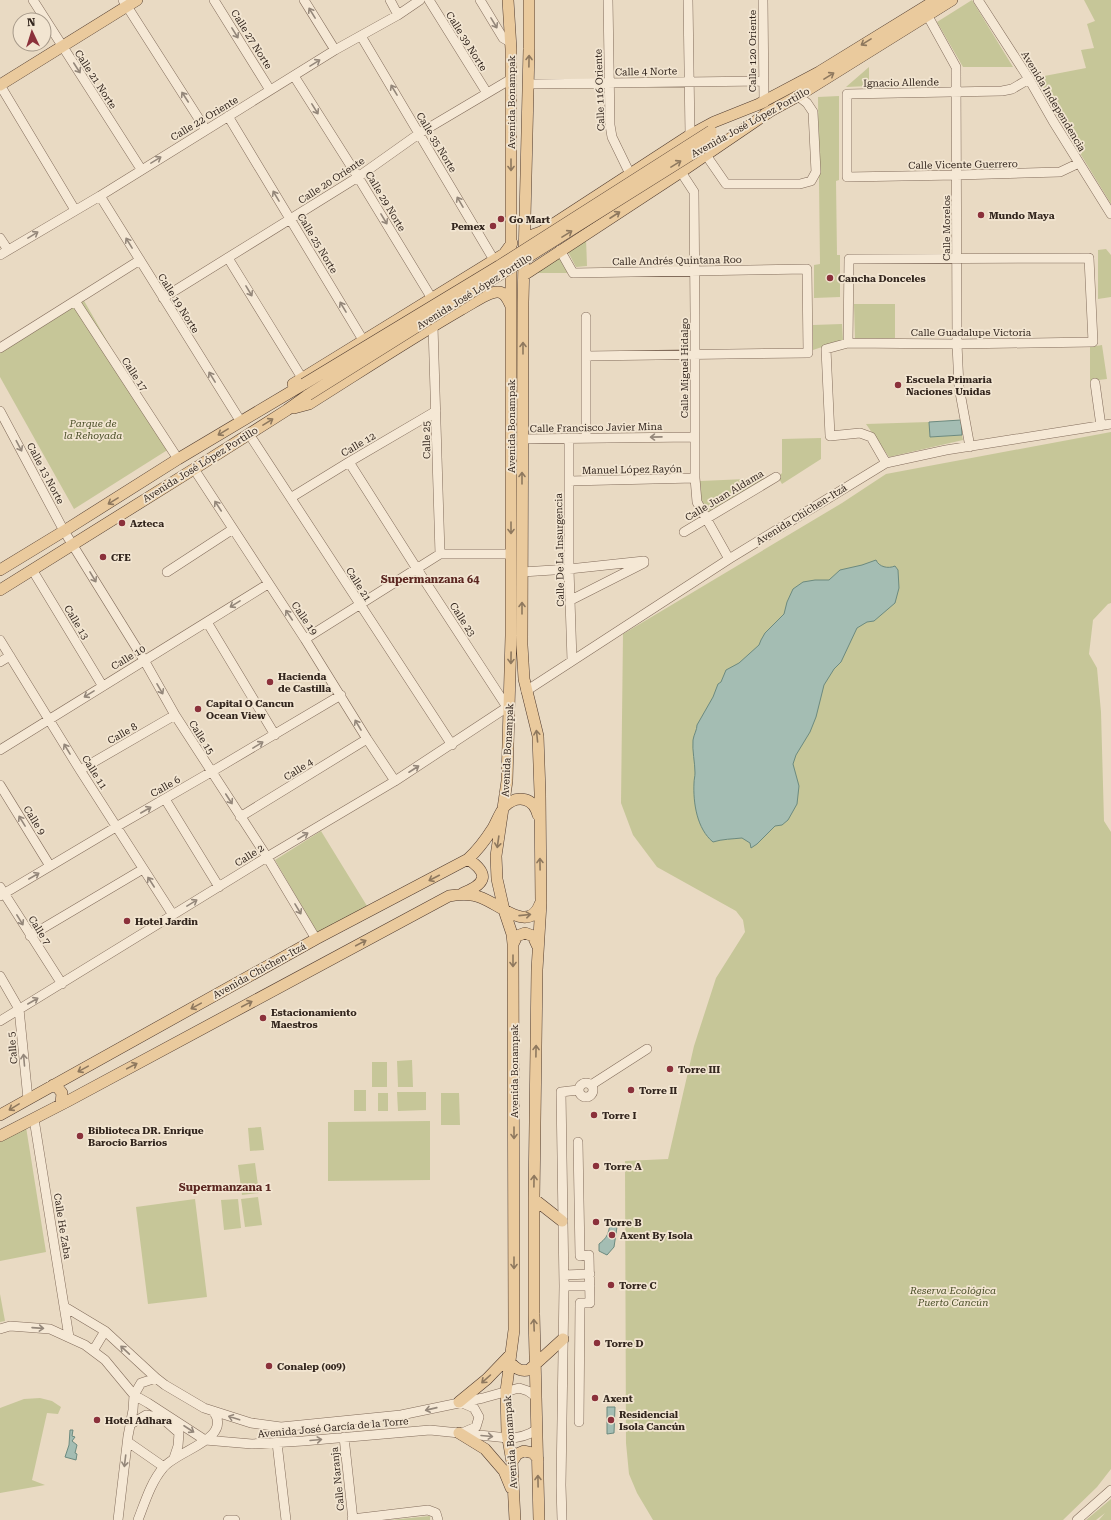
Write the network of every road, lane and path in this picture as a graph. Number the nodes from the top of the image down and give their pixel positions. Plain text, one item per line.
1 (33, 0) edge
2 (137, 0) edge
3 (214, 0) edge
4 (304, 0) edge
5 (390, 0) edge
6 (420, 0) edge
7 (429, 0) edge
8 (480, 0) edge
9 (508, 0) edge
10 (529, 0) edge
11 (608, 0) edge
12 (688, 0) edge
13 (763, 0) edge
14 (952, 0) edge
15 (978, 0) edge
16 (125, 3) edge
17 (931, 6) edge
18 (398, 14) junction
19 (361, 36) junction
20 (510, 42) junction
21 (62, 46) junction
22 (335, 50) junction
23 (294, 76) junction
24 (511, 79) junction
25 (1029, 79) junction
26 (763, 81) junction
27 (689, 82) junction
28 (608, 83) junction
29 (528, 84) junction
30 (0, 85) edge
31 (270, 90) junction
32 (956, 92) junction
33 (486, 93) junction
34 (798, 96) junction
35 (764, 102) junction
36 (772, 110) junction
37 (228, 116) junction
38 (526, 128) junction
39 (511, 129) junction
40 (206, 130) junction
41 (420, 133) junction
42 (690, 135) junction
43 (714, 135) junction
44 (706, 155) junction
45 (1078, 163) junction
46 (141, 169) junction
47 (681, 172) junction
48 (630, 174) junction
49 (847, 176) joint
50 (956, 176) junction
51 (358, 177) junction
52 (100, 196) junction
53 (75, 210) junction
54 (1111, 214) edge
55 (290, 219) junction
56 (550, 226) junction
57 (525, 235) junction
58 (0, 238) edge
59 (512, 243) junction
60 (561, 250) junction
61 (4, 253) edge
62 (228, 258) junction
63 (957, 258) junction
64 (140, 260) junction
65 (494, 260) junction
66 (695, 270) junction
67 (473, 272) junction
68 (524, 274) junction
69 (486, 296) junction
70 (431, 297) junction
71 (163, 298) junction
72 (75, 301) junction
73 (511, 307) junction
74 (586, 317) dead end
75 (434, 326) junction
76 (364, 340) junction
77 (848, 343) junction
78 (957, 344) junction
79 (0, 348) edge
80 (695, 354) junction
81 (586, 356) junction
82 (303, 381) junction
83 (1095, 382) dead end
84 (287, 410) junction
85 (436, 411) junction
86 (1, 415) edge
87 (240, 422) junction
88 (1111, 424) edge
89 (1101, 426) junction
90 (249, 434) junction
91 (694, 437) junction
92 (569, 438) junction
93 (586, 438) junction
94 (522, 439) junction
95 (970, 447) junction
96 (178, 459) junction
97 (349, 462) junction
98 (886, 463) junction
99 (194, 469) junction
100 (776, 477) dead end
101 (695, 478) junction
102 (569, 481) junction
103 (292, 498) junction
104 (705, 519) junction
105 (233, 529) junction
106 (64, 531) junction
107 (684, 532) dead end
108 (73, 544) junction
109 (440, 554) junction
110 (511, 554) junction
111 (729, 559) junction
112 (417, 569) junction
113 (569, 569) junction
114 (0, 570) edge
115 (33, 570) junction
116 (167, 572) dead end
117 (522, 572) junction
118 (268, 584) junction
119 (0, 590) edge
120 (571, 600) junction
121 (360, 606) junction
122 (207, 622) junction
123 (0, 640) edge
124 (306, 640) junction
125 (10, 656) junction
126 (144, 660) junction
127 (572, 661) junction
128 (0, 662) edge
129 (102, 686) junction
130 (526, 691) junction
131 (341, 695) junction
132 (508, 707) junction
133 (175, 715) junction
134 (49, 719) junction
135 (275, 734) junction
136 (367, 739) junction
137 (452, 745) junction
138 (0, 750) edge
139 (80, 770) junction
140 (211, 772) junction
141 (395, 781) junction
142 (0, 785) edge
143 (165, 799) junction
144 (503, 810) junction
145 (240, 817) junction
146 (539, 823) junction
147 (116, 826) junction
148 (267, 857) junction
149 (468, 859) junction
150 (50, 866) junction
151 (143, 869) junction
152 (219, 887) junction
153 (1, 892) edge
154 (460, 894) junction
155 (541, 903) junction
156 (504, 910) junction
157 (173, 915) junction
158 (30, 936) junction
159 (316, 939) junction
160 (513, 944) junction
161 (537, 945) junction
162 (0, 976) edge
163 (62, 984) junction
164 (19, 1009) junction
165 (0, 1021) edge
166 (647, 1049) dead end
167 (53, 1086) junction
168 (28, 1099) junction
169 (61, 1104) junction
170 (0, 1116) edge
171 (34, 1118) junction
172 (1, 1133) edge
173 (578, 1142) dead end
174 (534, 1199) junction
175 (562, 1220) junction
176 (590, 1274) junction
177 (564, 1275) junction
178 (564, 1286) junction
179 (590, 1286) junction
180 (65, 1307) junction
181 (0, 1330) edge
182 (105, 1331) junction
183 (70, 1337) junction
184 (563, 1339) junction
185 (93, 1351) junction
186 (511, 1358) junction
187 (536, 1364) junction
188 (156, 1378) junction
189 (506, 1391) junction
190 (134, 1395) junction
191 (535, 1396) junction
192 (459, 1402) junction
193 (214, 1412) junction
194 (579, 1422) dead end
195 (131, 1424) junction
196 (536, 1430) junction
197 (459, 1433) junction
198 (344, 1437) junction
199 (508, 1438) junction
200 (205, 1440) junction
201 (128, 1442) junction
202 (277, 1443) junction
203 (174, 1458) junction
204 (538, 1459) junction
205 (512, 1462) junction
206 (164, 1467) junction
207 (1111, 1490) edge
208 (514, 1497) junction
209 (353, 1519) edge
210 (118, 1520) edge
211 (138, 1520) edge
212 (228, 1520) edge
213 (235, 1520) edge
214 (286, 1520) edge
215 (438, 1520) edge
216 (515, 1520) edge
217 (539, 1520) edge
218 (562, 1520) edge
219 (1078, 1520) edge

1 - 21 street, Calle 21 Norte
2 - 16 main road
3 -> 31 street, Calle 27 Norte
22 -> 4 street
5 - 18 street
6 - 18 street, Calle 22 Oriente
7 - 33 street, Calle 39 Norte
8 -> 20 street
9 - 20 main road, Avenida Bonampak
29 -> 10 main road, Avenida Bonampak
11 - 28 street, Calle 116 Oriente
12 - 27 street
13 - 26 street, Calle 120 Oriente
14 - 17 main road, Avenida José López Portillo
15 - 25 street, Avenida Independencia
16 - 21 main road
40 -> 16 street
17 - 32 street, Calle Morelos
34 -> 17 main road, Avenida José López Portillo
17 -> 35 main road, Avenida José López Portillo
18 - 19 street, Calle 22 Oriente
19 - 22 street, Calle 22 Oriente
41 -> 19 street, Calle 35 Norte
20 - 24 main road, Avenida Bonampak
21 - 30 main road
21 -> 46 street, Calle 21 Norte
23 -> 22 street, Calle 22 Oriente
23 - 31 street, Calle 22 Oriente
23 -> 51 street, Calle 29 Norte
24 - 33 street, Calle 20 Oriente
24 - 39 main road, Avenida Bonampak
25 - 32 street, Ignacio Allende
25 - 45 street, Avenida Independencia
26 - 27 street, Calle 4 Norte
26 - 35 street, Calle 120 Oriente
27 - 28 street, Calle 4 Norte
27 - 42 street
28 - 29 street, Calle 4 Norte
28 - 48 street, Calle 116 Oriente
29 - 38 main road, Avenida Bonampak
30 - 53 street
31 - 37 street, Calle 22 Oriente
32 - 49 street, Ignacio Allende
32 - 50 street, Calle Morelos
33 - 41 street, Calle 20 Oriente
34 - 36 main road, Avenida José López Portillo
34 - 44 street
35 - 42 main road
35 - 43 main road, Avenida José López Portillo
36 - 43 main road, Avenida José López Portillo
36 - 44 main road
37 - 40 street, Calle 22 Oriente
55 -> 37 street, Calle 25 Norte
38 - 39 main road
38 - 57 main road, Avenida Bonampak
39 -> 59 main road, Avenida Bonampak
46 -> 40 street, Calle 22 Oriente
41 - 51 street, Calle 20 Oriente
65 -> 41 street, Calle 35 Norte
42 - 48 main road
43 - 82 main road, Avenida José López Portillo, bridge
84 -> 43 main road, Avenida José López Portillo, bridge
44 - 47 main road
45 - 50 street, Calle Vicente Guerrero
45 - 54 street, Avenida Independencia
46 - 52 street, Calle 22 Oriente
60 -> 47 main road
47 - 66 street, Calle Miguel Hidalgo
48 - 56 main road
49 - 50 street, Calle Vicente Guerrero
50 - 63 street, Calle Morelos
51 - 55 street, Calle 20 Oriente
51 -> 70 street, Calle 29 Norte
52 - 53 street, Calle 22 Oriente
64 -> 52 street, Calle 19 Norte
61 -> 53 street, Calle 22 Oriente
55 - 62 street, Calle 20 Oriente
76 -> 55 street, Calle 25 Norte
56 - 57 main road
56 - 60 main road
57 - 68 main road, Avenida Bonampak
58 - 61 street
59 - 65 main road
59 - 73 main road, Avenida Bonampak
60 - 66 street, Calle Andrés Quintana Roo
60 - 68 main road
62 - 71 street, Calle 20 Oriente
62 -> 82 street
63 - 77 street
63 - 78 street, Calle Morelos
63 - 78 street, Calle Guadalupe Victoria
64 - 71 street, Calle 19 Norte
64 - 72 street
65 - 67 main road
66 - 80 street, Calle Miguel Hidalgo
66 - 80 street, Calle Andrés Quintana Roo
67 - 69 main road
67 - 70 main road
94 -> 68 main road, Avenida Bonampak
69 - 73 main road
69 - 75 main road
70 - 76 main road
87 -> 71 street, Calle 19 Norte
72 - 79 street
72 - 96 street, Calle 17
73 -> 110 main road, Avenida Bonampak
74 - 81 street
75 - 84 main road
75 - 85 street, Calle 25
76 - 82 main road
77 - 78 street, Calle Guadalupe Victoria
77 - 98 street, Calle Guadalupe Victoria
78 - 95 street, Calle Morelos
80 - 81 street
80 - 91 street, Calle Miguel Hidalgo
81 - 93 street
82 - 87 main road, Avenida José López Portillo
83 - 89 street
90 -> 84 main road, Avenida José López Portillo
85 - 97 street, Calle 12
85 - 109 street, Calle 25
86 -> 106 street, Calle 13 Norte
87 -> 96 main road, Avenida José López Portillo
88 - 89 street, Avenida Chichen-Itzá
89 - 95 street, Avenida Chichen-Itzá
90 - 99 main road, Avenida José López Portillo
90 - 103 street, Calle 21
91 -> 93 street, Calle Francisco Javier Mina
91 - 101 street, Calle Miguel Hidalgo
92 - 93 street, Calle Francisco Javier Mina
92 - 94 street, Calle Francisco Javier Mina
92 - 102 street, Calle De La Insurgencia
117 -> 94 main road, Avenida Bonampak
95 - 98 street, Avenida Chichen-Itzá
96 -> 106 main road, Avenida José López Portillo
97 - 103 street, Calle 12
97 - 112 street, Calle 23
98 - 111 street, Avenida Chichen-Itzá
105 -> 99 street, Calle 19
99 - 108 main road, Avenida José López Portillo
100 - 104 street, Calle Juan Aldama
101 - 102 street, Manuel López Rayón
101 - 104 street, Calle Miguel Hidalgo
102 - 113 street, Calle De La Insurgencia
103 - 121 street, Calle 21
104 - 107 street, Calle Juan Aldama
104 - 111 street, Calle Miguel Hidalgo
105 - 116 street
105 - 118 street, Calle 19
106 - 108 street, Calle 13 Norte
106 - 114 main road, Avenida José López Portillo
108 - 115 main road, Avenida José López Portillo
108 -> 126 street, Calle 15
109 - 110 street
109 - 112 street
110 -> 132 main road, Avenida Bonampak
111 - 127 street, Avenida Chichen-Itzá
112 - 121 street
112 - 132 street, Calle 23
113 - 117 street
113 - 120 street, Calle De La Insurgencia
113 - 120 street
115 - 119 main road, Avenida José López Portillo
115 - 129 street, Calle 13
130 -> 117 main road, Avenida Bonampak
118 -> 122 street, Calle 10
124 -> 118 street, Calle 19
120 - 127 street, Calle De La Insurgencia
121 - 124 street
121 - 137 street, Calle 21
122 - 126 street, Calle 10
122 - 135 street
123 - 125 street, Calle 11
124 - 131 street, Calle 19
125 - 128 street
125 - 134 street, Calle 11
126 - 129 street, Calle 10
126 -> 133 street, Calle 15
127 - 130 street, Avenida Chichen-Itzá
129 -> 134 street, Calle 10
146 -> 130 main road, Avenida Bonampak
131 - 135 street, Calle 6
136 -> 131 street, Calle 19
132 - 137 street, Calle 2
132 - 144 main road, Avenida Bonampak
133 - 139 street, Calle 8
133 - 140 street, Calle 15
134 - 138 street, Calle 10
139 -> 134 street, Calle 11
140 -> 135 street, Calle 6
136 - 141 street, Calle 19
136 - 145 street, Calle 4
141 -> 137 street, Calle 2
139 - 147 street, Calle 11
140 - 143 street, Calle 6
140 -> 145 street, Calle 15
148 -> 141 street, Calle 2
150 -> 142 street, Calle 9
147 -> 143 street, Calle 6
143 - 152 street
144 - 146 main road
144 - 149 main road, Avenida Chichen-Itzá
144 -> 156 main road, Avenida Bonampak
145 - 148 street, Calle 15
155 -> 146 main road, Avenida Bonampak
147 - 150 street, Calle 6
147 - 151 street, Calle 11
148 - 152 street, Calle 2
148 -> 159 street, Calle 15
149 - 154 main road
149 -> 159 main road, Avenida Chichen-Itzá
153 -> 150 street, Calle 6
157 -> 151 street, Calle 11
151 - 158 street
157 -> 152 street, Calle 2
153 -> 158 street, Calle 7
154 - 156 main road
169 -> 154 main road
156 -> 155 main road
155 - 161 main road, Avenida Bonampak
156 - 160 main road, Avenida Bonampak
157 - 163 street, Calle 2
158 - 163 street, Calle 7
159 -> 167 main road, Avenida Chichen-Itzá
160 - 161 main road
160 -> 186 main road, Avenida Bonampak
174 -> 161 main road, Avenida Bonampak
162 - 164 street, Calle 5
164 -> 163 street, Calle 2
164 - 165 street, Calle 2
168 -> 164 street, Calle 5
166 - 175 street
167 - 168 main road, Avenida Chichen-Itzá
167 - 169 main road
168 -> 170 main road, Avenida Chichen-Itzá
169 - 171 main road
171 - 172 main road
171 - 180 street, Calle He Zaba
173 - 176 street
174 - 175 main road
187 -> 174 main road, Avenida Bonampak
175 - 177 street
176 - 177 street
176 - 179 street
177 - 178 street
178 - 179 street
178 - 184 street
179 - 194 street
180 - 182 street, Avenida José García de la Torre
180 - 183 street, Calle He Zaba
181 -> 183 street, Avenida José García de la Torre
182 - 185 street
188 -> 182 street, Avenida José García de la Torre
183 - 185 street, Avenida José García de la Torre
184 - 187 main road
184 - 218 street
185 - 190 street, Avenida José García de la Torre
186 - 187 main road
186 - 189 main road, Avenida Bonampak
186 -> 192 main road
187 - 191 main road, Avenida Bonampak
188 - 190 street
188 - 193 street, Avenida José García de la Torre
189 - 191 street, Avenida José García de la Torre
189 - 192 street, Avenida José García de la Torre
189 - 199 main road, Avenida Bonampak
190 - 195 street
190 -> 200 street, Avenida José García de la Torre
191 - 196 main road, Avenida Bonampak
192 -> 193 street, Avenida José García de la Torre
192 - 197 street
193 - 200 street
195 - 201 street
195 - 203 street
196 - 199 street, Avenida José García de la Torre
196 - 204 main road, Avenida Bonampak
197 - 198 street, Avenida José García de la Torre
197 -> 199 street, Avenida José García de la Torre
197 - 208 main road
202 -> 198 street, Avenida José García de la Torre
198 - 209 street, Calle Naranja
199 - 205 main road, Avenida Bonampak
200 - 202 street, Avenida José García de la Torre
200 - 203 street
201 - 206 street
201 -> 210 street
202 - 214 street
203 - 206 street
204 - 205 main road
217 -> 204 main road, Avenida Bonampak
205 - 208 main road, Avenida Bonampak
206 - 211 street
207 - 219 street
208 - 216 main road, Avenida Bonampak
209 - 215 street, Calle Naranja
212 - 213 street

